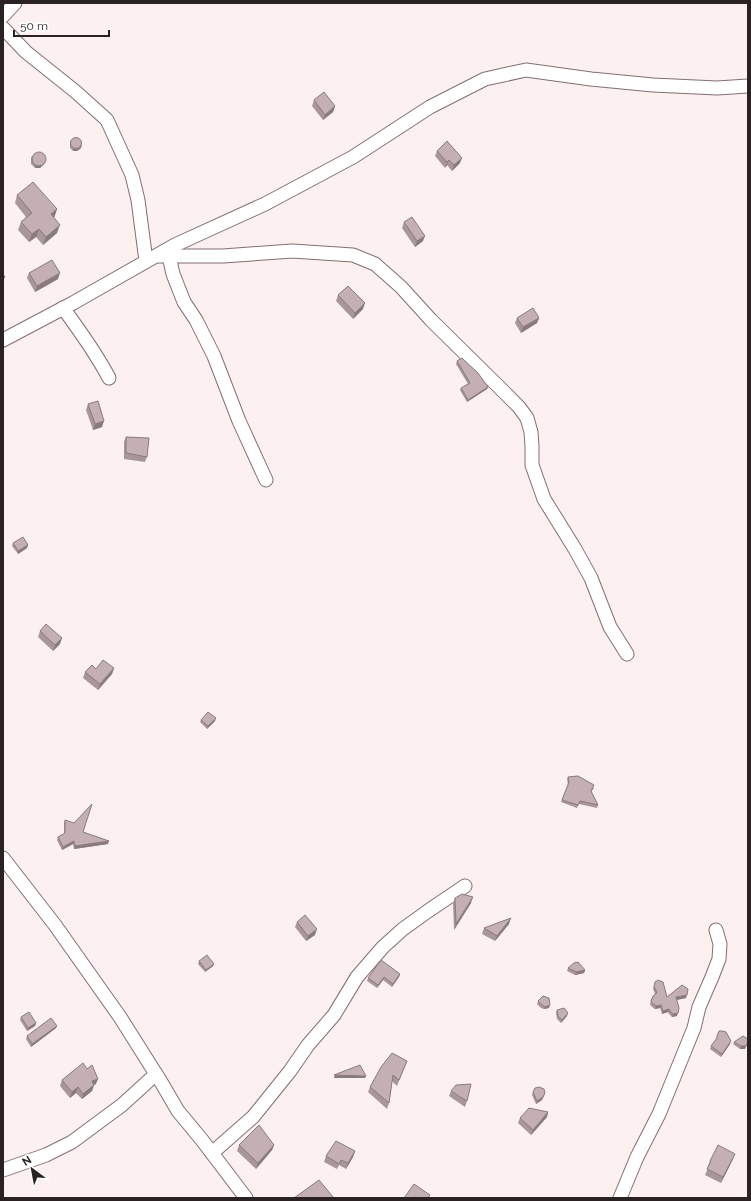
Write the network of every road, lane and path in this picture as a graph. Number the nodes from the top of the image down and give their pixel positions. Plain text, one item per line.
1 (15, 3) edge
2 (3, 16) edge
3 (3, 28) edge
4 (748, 86) edge
5 (169, 256) junction
6 (151, 259) junction
7 (63, 308) junction
8 (3, 340) edge
9 (109, 378) dead end
10 (266, 480) dead end
11 (627, 654) dead end
12 (3, 858) edge
13 (465, 886) dead end
14 (716, 930) dead end
15 (156, 1074) junction
16 (212, 1153) junction
17 (3, 1170) edge
18 (246, 1198) edge
19 (620, 1198) edge

1 - 2 street
3 - 6 street
4 - 6 street
5 - 6 street
5 - 10 street
5 - 11 street
6 - 7 street
7 - 8 street
7 - 9 street
12 - 15 street
13 - 16 street
14 - 19 street
15 - 16 street
15 - 17 street
16 - 18 street

